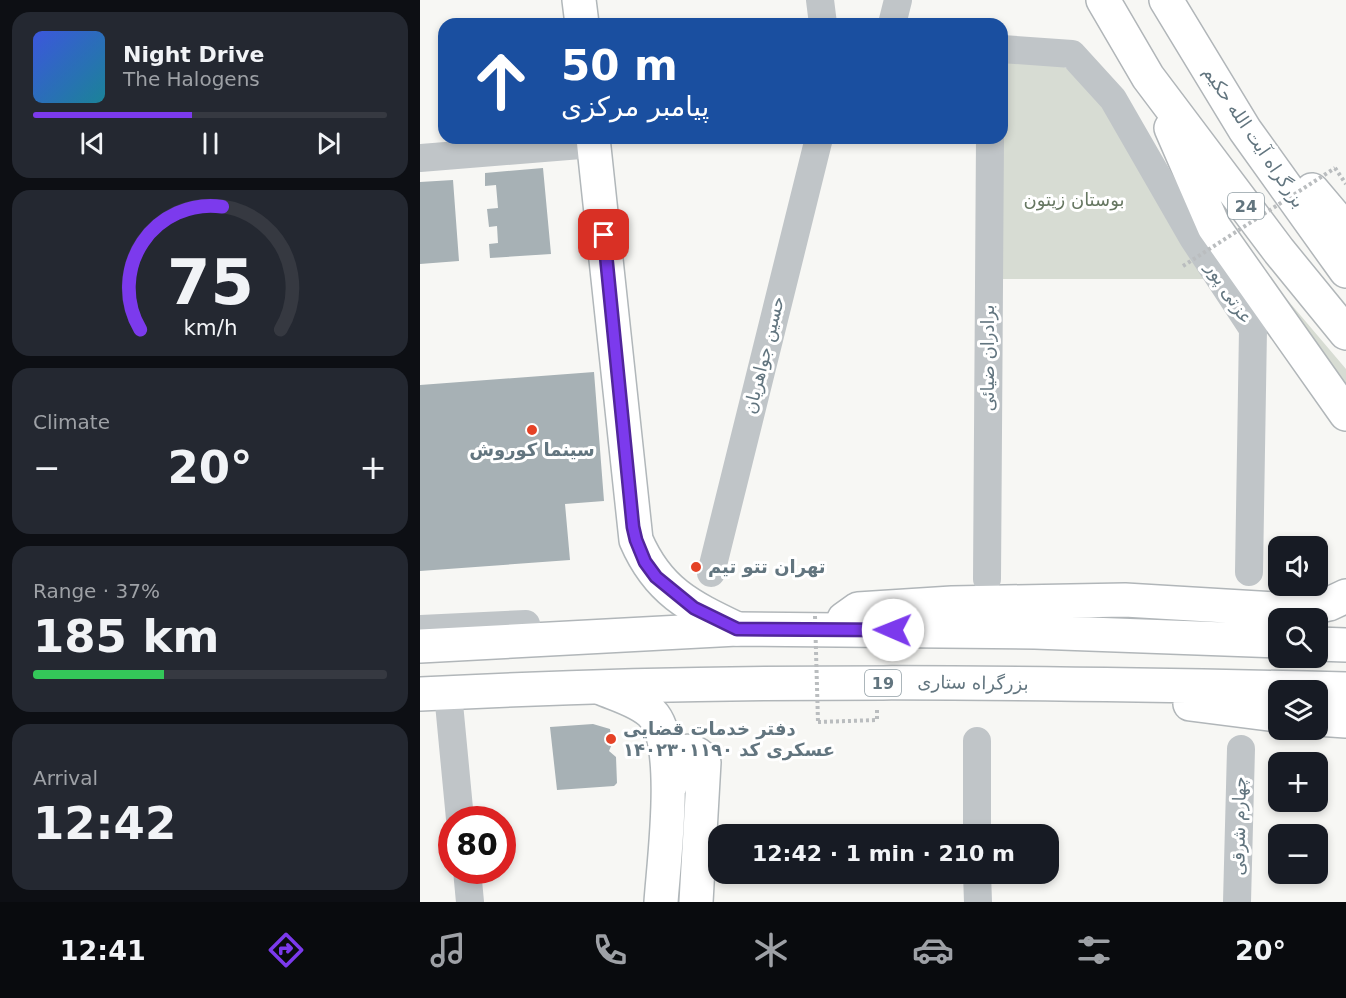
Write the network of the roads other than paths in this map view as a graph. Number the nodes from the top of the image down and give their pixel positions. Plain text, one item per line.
1 (579, 0) edge
2 (820, 0) edge
3 (898, 0) edge
4 (1103, 0) edge
5 (1166, 0) edge
6 (581, 18) edge
7 (822, 18) edge
8 (894, 18) edge
9 (1008, 49) edge
10 (1148, 77) junction
11 (1245, 130) junction
12 (562, 144) edge
13 (593, 144) edge
14 (818, 144) edge
15 (990, 144) edge
16 (420, 158) edge
17 (1346, 230) edge
18 (1346, 271) edge
19 (1346, 333) edge
20 (1346, 414) edge
21 (1249, 572) dead end
22 (711, 573) dead end
23 (987, 579) dead end
24 (1346, 596) edge
25 (823, 622) junction
26 (420, 628) edge
27 (737, 629) junction
28 (610, 635) junction
29 (1268, 641) edge
30 (1328, 644) edge
31 (1346, 645) edge
32 (420, 646) edge
33 (1070, 686) junction
34 (601, 688) junction
35 (1346, 689) edge
36 (434, 694) edge
37 (1268, 714) edge
38 (1328, 720) edge
39 (1346, 722) edge
40 (977, 741) dead end
41 (1241, 749) dead end
42 (668, 801) junction
43 (459, 806) edge
44 (977, 824) edge
45 (468, 884) edge
46 (977, 884) edge
47 (470, 902) edge
48 (661, 902) edge
49 (696, 902) edge
50 (978, 902) edge
51 (1238, 902) edge

1 - 6 main road
2 - 7 street
3 - 8 street
4 - 10 main road, 24
5 - 11 main road, بزرگراه آیت الله حکیم / 24
9 - 21 street, عزتی پور
10 - 19 main road, 24
10 - 20 main road
11 - 17 main road
11 - 18 main road, بزرگراه آیت الله حکیم / 24
12 - 16 street
13 - 27 main road
14 - 22 street, حسین جواهریان
15 - 23 street, برادران ضیائی
24 - 25 main road
25 - 27 main road
25 - 29 main road
26 - 28 street
27 - 28 main road
28 - 32 main road
30 - 31 main road
33 - 34 main road, بزرگراه ستاری / 19
33 - 35 main road, بزرگراه ستاری / 19
33 - 37 main road
34 - 36 main road, بزرگراه ستاری / 19
34 - 42 main road
36 - 43 street
38 - 39 main road
40 - 44 street
41 - 51 street, چهارم شرقی
42 - 48 main road
42 - 49 main road
45 - 47 street
46 - 50 street

